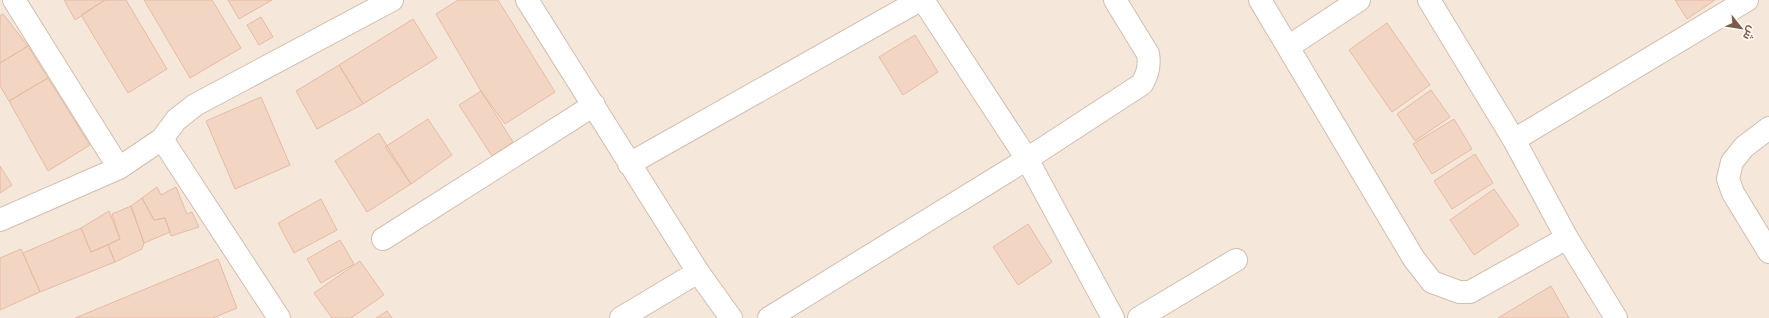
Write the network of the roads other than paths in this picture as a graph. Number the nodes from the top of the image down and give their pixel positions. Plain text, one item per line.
1 (14, 0) edge
2 (392, 0) edge
3 (527, 0) edge
4 (920, 0) edge
5 (923, 0) edge
6 (1115, 0) edge
7 (1260, 0) edge
8 (1359, 0) edge
9 (1429, 0) edge
10 (1747, 0) edge
11 (1288, 47) junction
12 (594, 105) junction
13 (1769, 128) edge
14 (162, 139) junction
15 (1514, 140) junction
16 (1027, 159) junction
17 (629, 164) junction
18 (119, 168) junction
19 (0, 220) edge
20 (383, 238) dead end
21 (1566, 238) junction
22 (1769, 252) edge
23 (1236, 260) dead end
24 (698, 272) junction
25 (279, 318) edge
26 (621, 318) edge
27 (731, 318) edge
28 (769, 318) edge
29 (1113, 318) edge
30 (1139, 318) edge
31 (1616, 318) edge

1 - 18 street
2 - 14 street
3 - 12 street
4 - 17 street
5 - 16 street
6 - 16 street
7 - 11 street
8 - 11 street
9 - 15 street
10 - 15 street
11 - 21 street
12 - 17 street
12 - 20 street
13 - 22 street
14 - 18 street
14 - 25 street
15 - 21 street
16 - 28 street
16 - 29 street
17 - 24 street
18 - 19 street
21 - 31 street
23 - 30 street
24 - 26 street
24 - 27 street

